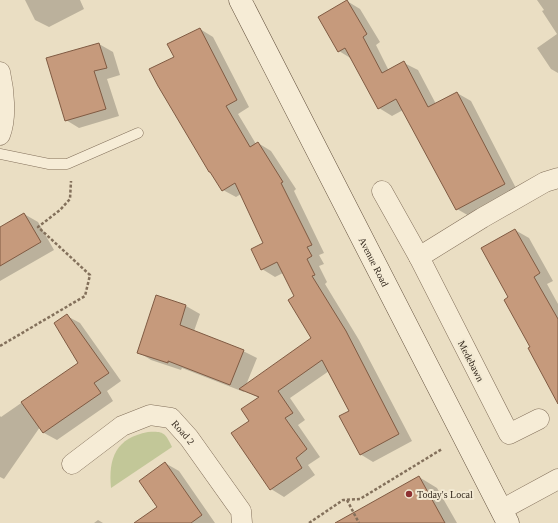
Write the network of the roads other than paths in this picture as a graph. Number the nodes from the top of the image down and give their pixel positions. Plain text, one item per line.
1 (240, 0) edge
2 (0, 72) edge
3 (138, 132) dead end
4 (0, 135) edge
5 (0, 154) edge
6 (558, 178) edge
7 (382, 191) dead end
8 (419, 257) junction
9 (539, 419) dead end
10 (72, 464) dead end
11 (558, 479) edge
12 (505, 516) edge
13 (242, 523) edge

1 - 12 main road, Avenue Road
2 - 4 street
3 - 5 lane
6 - 8 street
7 - 8 street, Medebawn
8 - 9 street, Medebawn
10 - 13 street, Road 2
11 - 12 street

